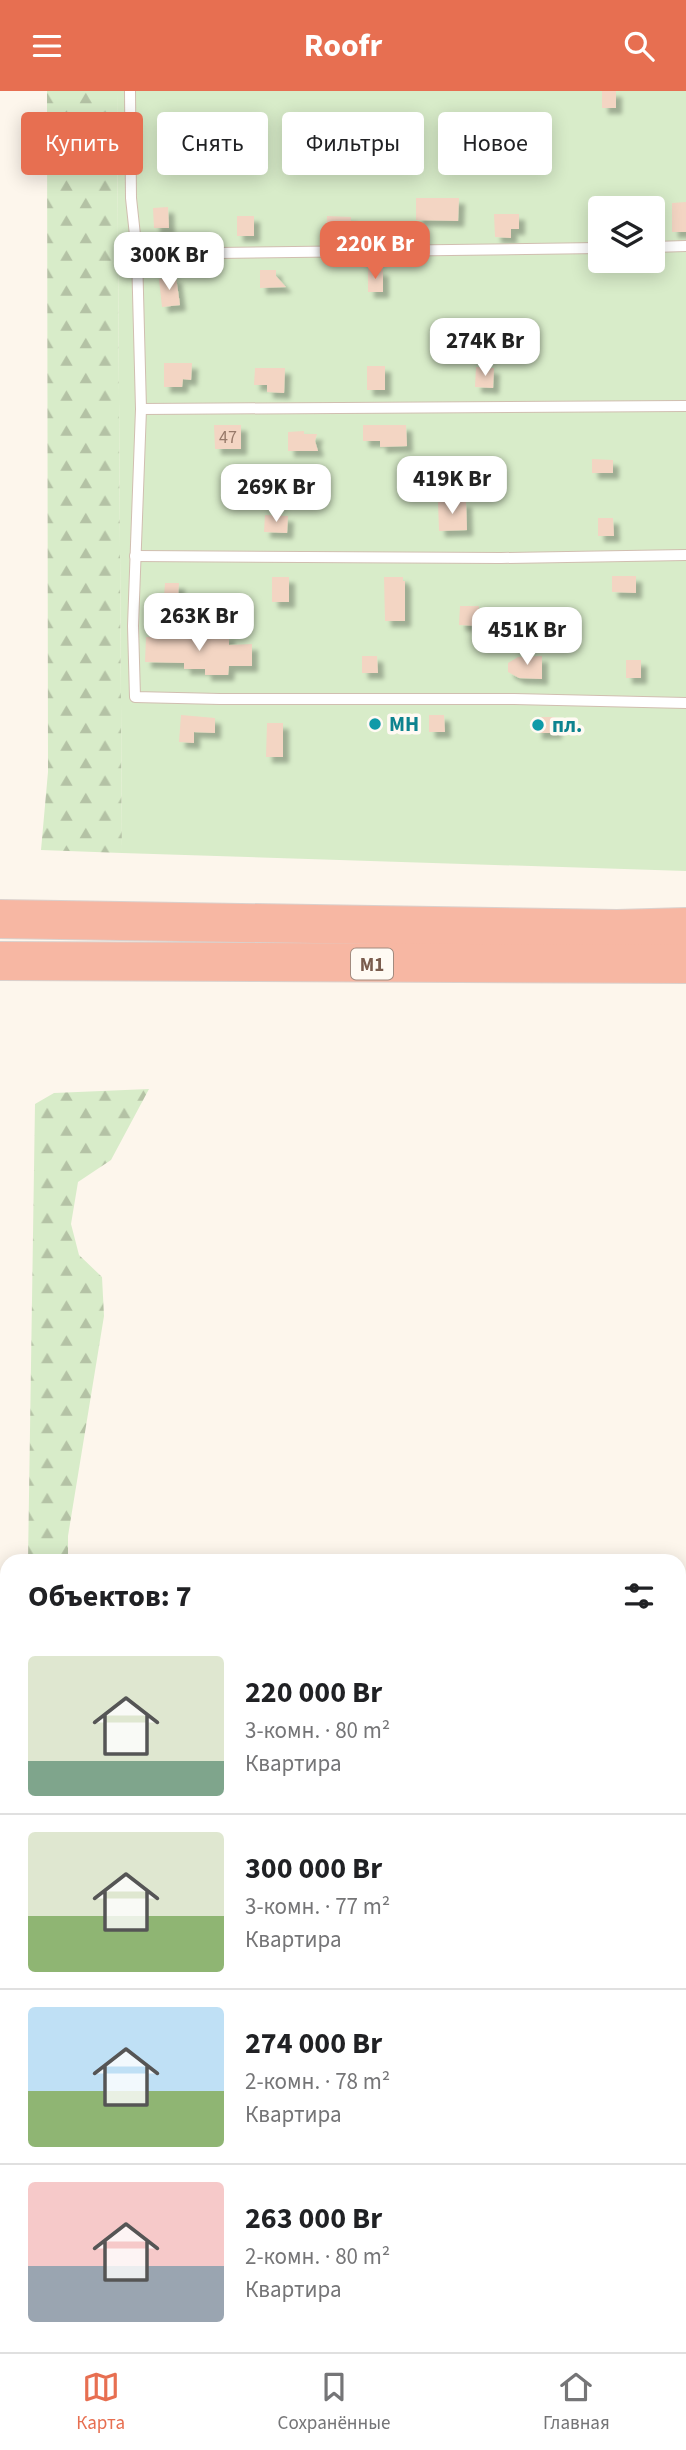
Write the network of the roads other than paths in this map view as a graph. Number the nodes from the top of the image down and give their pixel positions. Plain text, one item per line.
1 (130, 91) edge
2 (686, 246) edge
3 (665, 247) edge
4 (588, 248) edge
5 (137, 254) junction
6 (686, 406) edge
7 (141, 409) junction
8 (686, 555) edge
9 (135, 556) junction
10 (686, 703) edge
11 (0, 919) edge
12 (686, 927) edge
13 (0, 961) edge
14 (686, 964) edge

1 - 5 lane
2 - 3 lane
4 - 5 lane
5 - 7 lane
6 - 7 lane
7 - 9 lane
8 - 9 lane
9 - 10 lane
11 - 12 highway, М1
13 - 14 highway, М1

